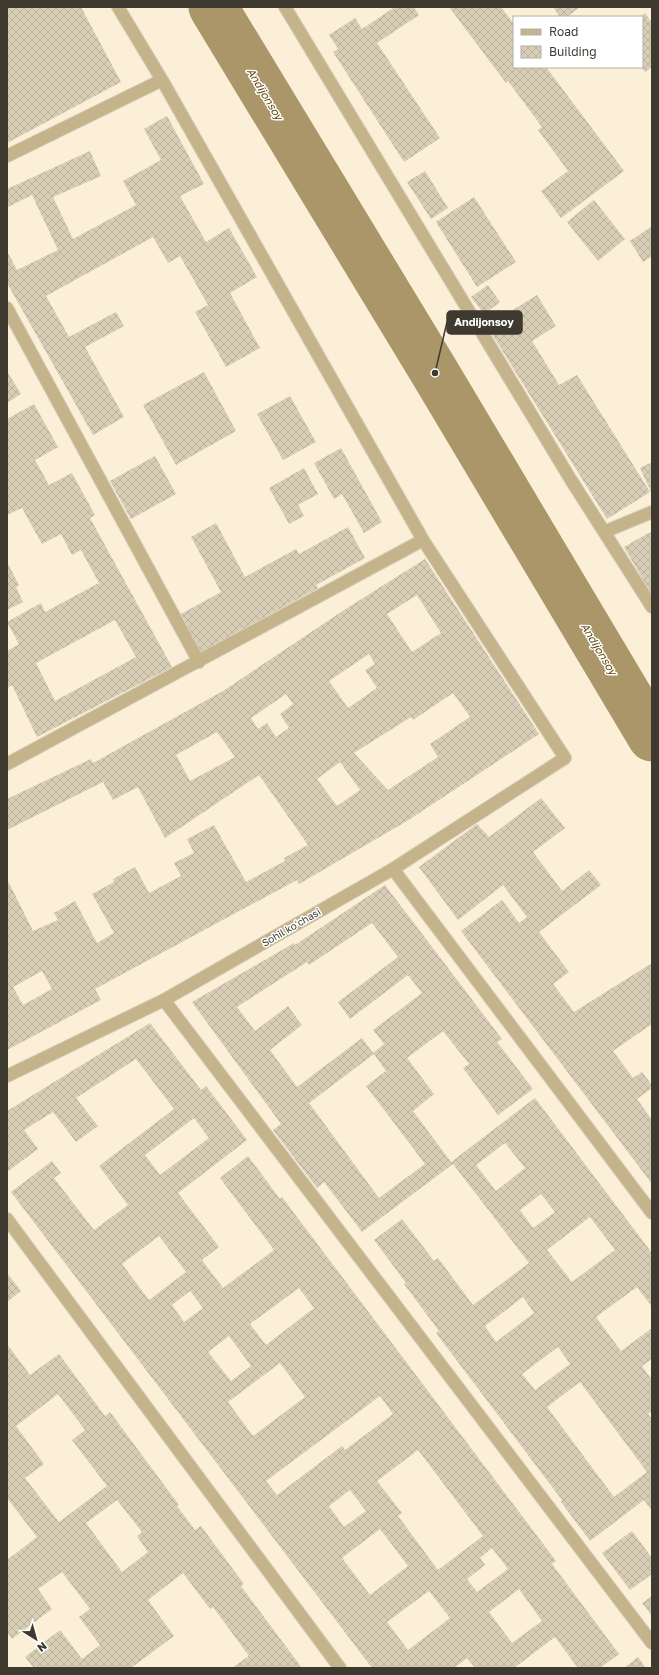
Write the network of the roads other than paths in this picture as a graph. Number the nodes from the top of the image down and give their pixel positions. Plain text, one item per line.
1 (118, 7) edge
2 (285, 7) edge
3 (162, 80) junction
4 (7, 156) edge
5 (7, 308) edge
6 (652, 512) edge
7 (604, 532) junction
8 (423, 540) junction
9 (652, 607) edge
10 (199, 662) junction
11 (7, 764) edge
12 (393, 869) junction
13 (164, 1000) junction
14 (7, 1076) edge
15 (652, 1213) edge
16 (7, 1219) edge
17 (652, 1643) edge
18 (340, 1668) edge

1 - 3 street
2 - 7 street
3 - 4 street
3 - 8 street
5 - 10 street
6 - 7 street
7 - 9 street
8 - 10 street
8 - 12 street, Sohil koʻchasi
10 - 11 street
12 - 13 street, Sohil koʻchasi
12 - 15 street
13 - 14 street, Sohil koʻchasi
13 - 17 street
16 - 18 street

